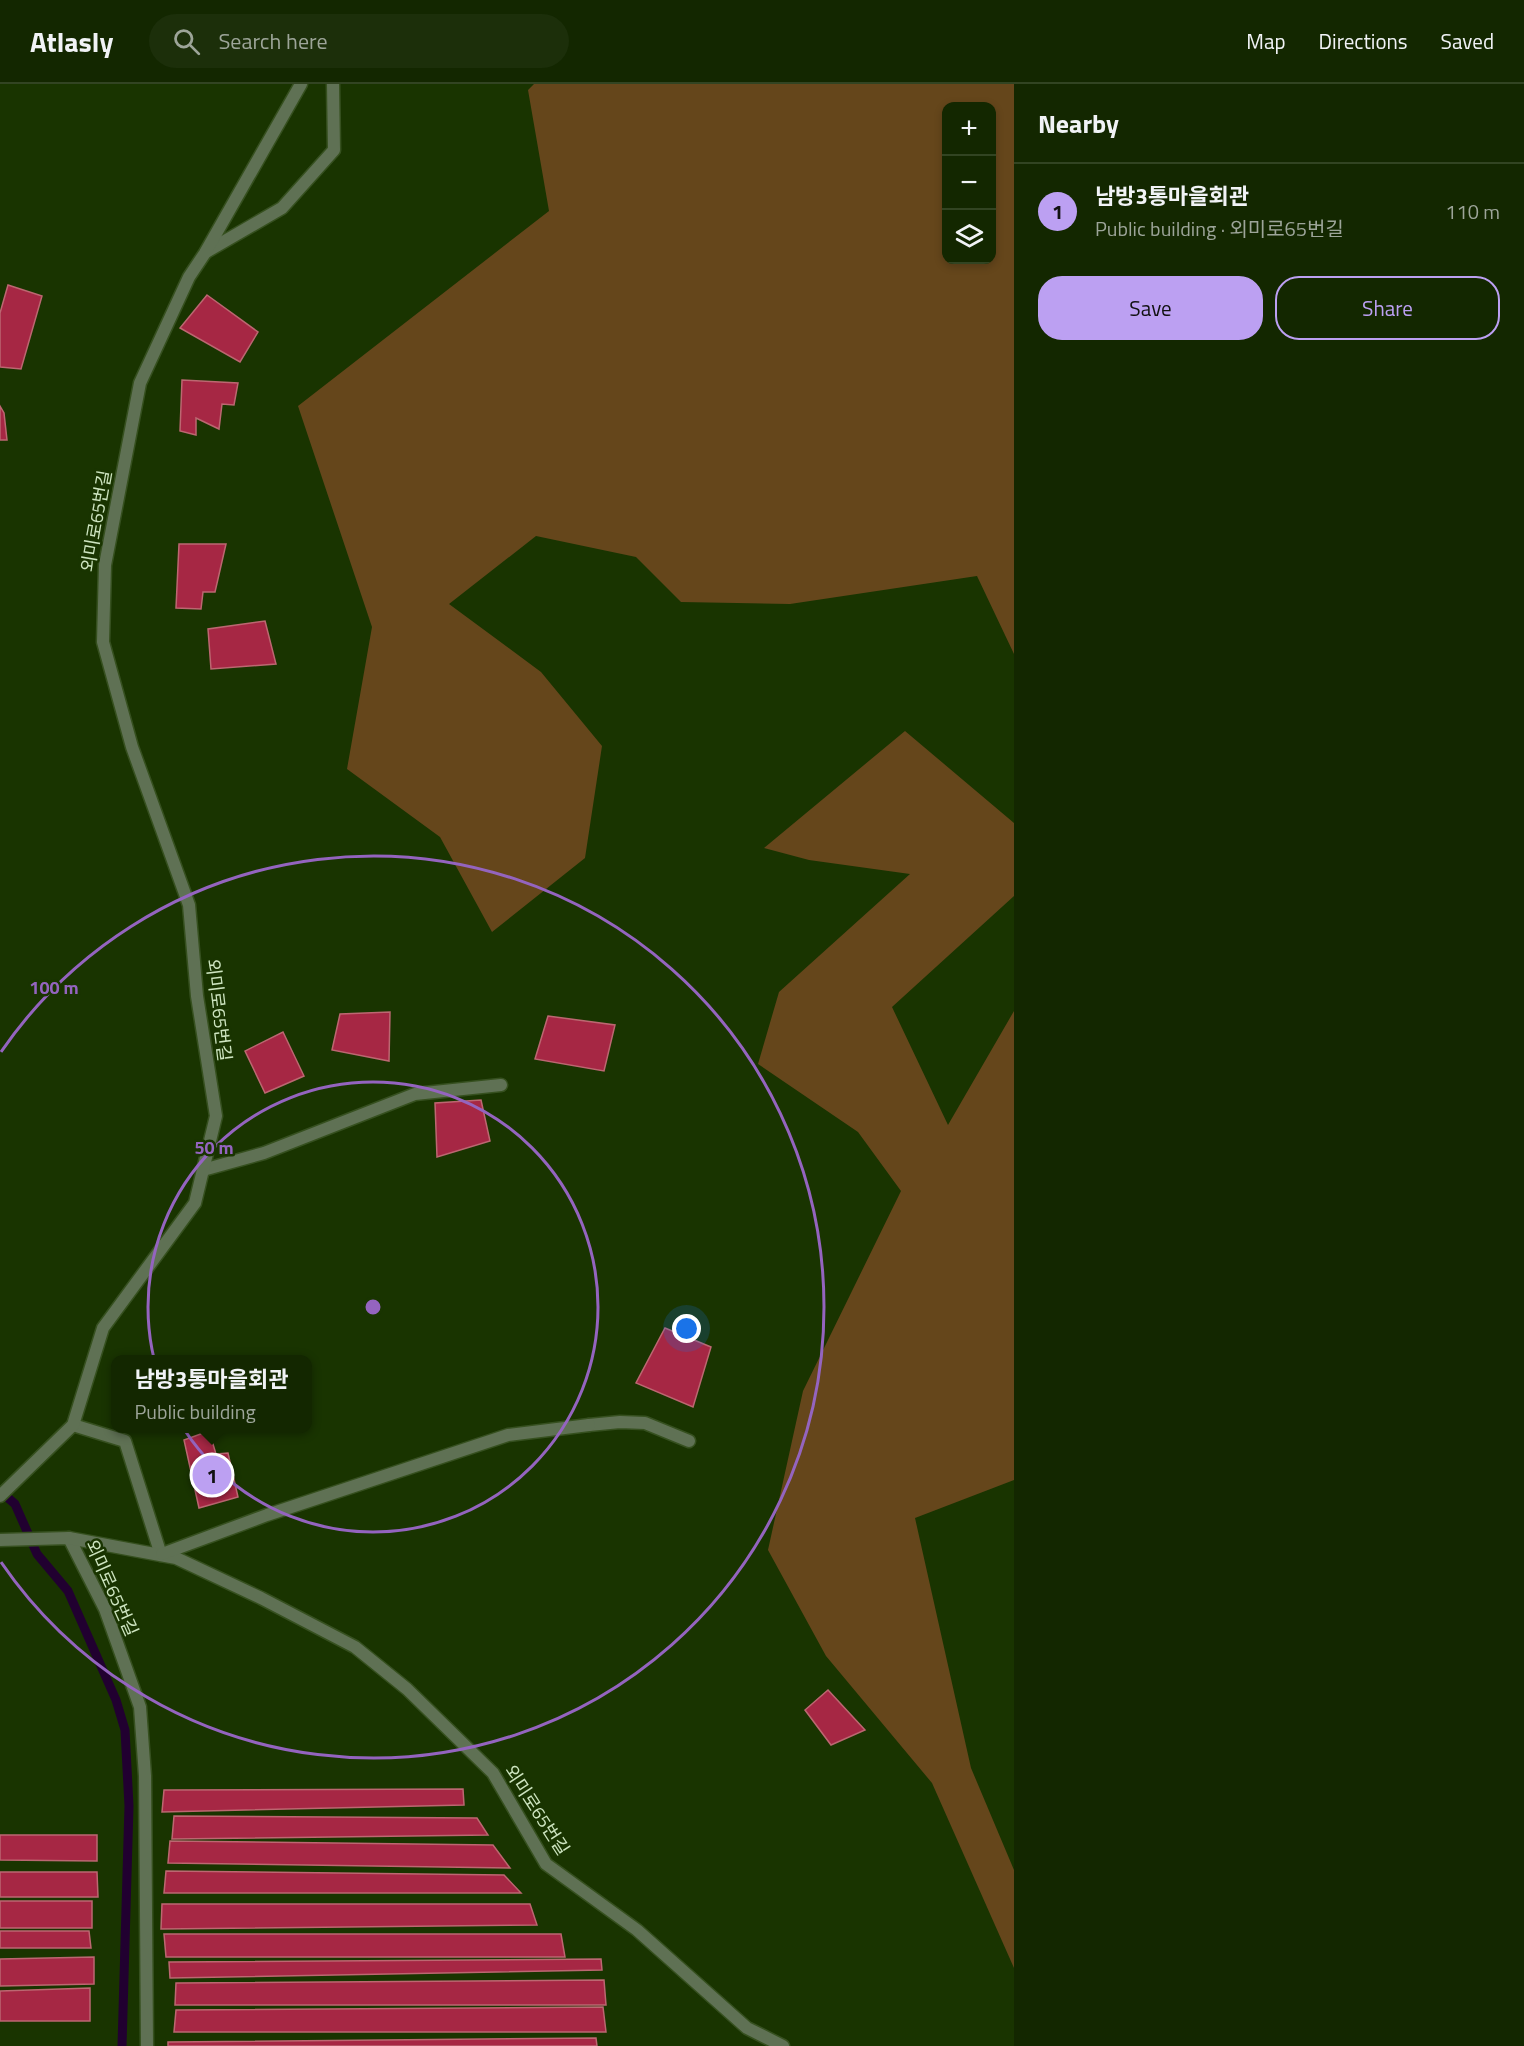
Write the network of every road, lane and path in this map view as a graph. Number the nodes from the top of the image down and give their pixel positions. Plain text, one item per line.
1 (301, 84) edge
2 (333, 84) edge
3 (205, 253) junction
4 (501, 1085) dead end
5 (203, 1170) junction
6 (73, 1425) junction
7 (689, 1441) dead end
8 (0, 1496) edge
9 (69, 1538) junction
10 (0, 1540) edge
11 (161, 1555) junction
12 (147, 2046) edge
13 (783, 2046) edge

1 - 3 street, 외미로65번길
2 - 3 street
3 - 5 street, 외미로65번길
4 - 5 street
5 - 6 street, 외미로65번길
6 - 8 street, 외미로65번길
6 - 11 street
7 - 11 street
9 - 10 street, 외미로65번길
9 - 11 street, 외미로65번길
9 - 12 street, 외미로65번길
11 - 13 street, 외미로65번길

